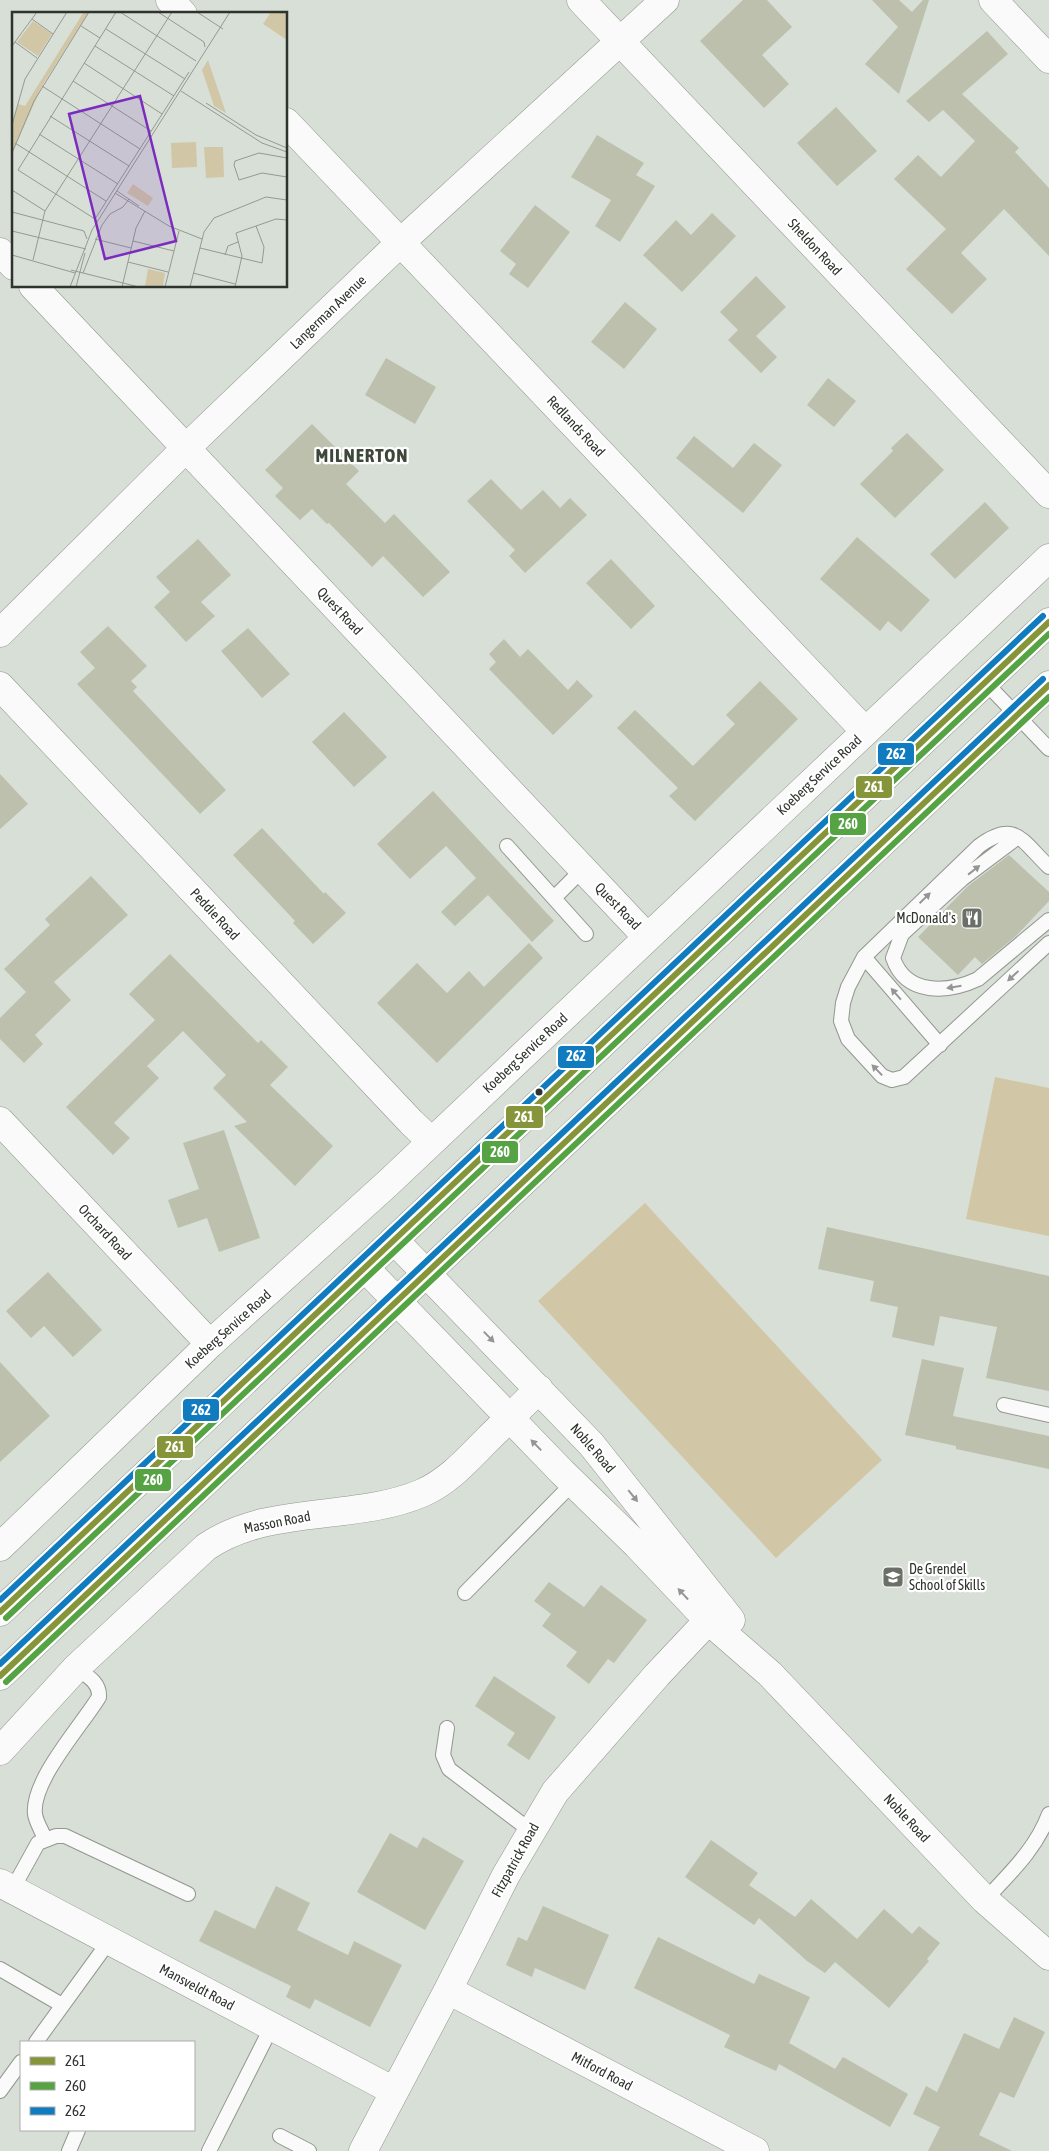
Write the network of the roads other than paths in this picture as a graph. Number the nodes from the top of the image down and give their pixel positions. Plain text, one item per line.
1 (170, 0) edge
2 (581, 0) edge
3 (665, 0) edge
4 (993, 0) edge
5 (181, 12) edge
6 (620, 41) junction
7 (1049, 59) edge
8 (288, 124) edge
9 (401, 242) junction
10 (0, 252) edge
11 (12, 264) edge
12 (34, 288) edge
13 (186, 448) junction
14 (1049, 494) edge
15 (1049, 558) edge
16 (1049, 622) edge
17 (0, 633) edge
18 (985, 682) junction
19 (1049, 684) edge
20 (0, 686) edge
21 (1017, 715) junction
22 (865, 731) junction
23 (1049, 749) edge
24 (1018, 837) junction
25 (507, 846) dead end
26 (1049, 867) edge
27 (582, 869) junction
28 (554, 898) junction
29 (1049, 920) edge
30 (586, 934) dead end
31 (647, 937) junction
32 (1049, 943) edge
33 (864, 957) junction
34 (940, 1044) junction
35 (0, 1121) edge
36 (431, 1141) junction
37 (394, 1240) junction
38 (365, 1268) junction
39 (426, 1272) junction
40 (396, 1300) junction
41 (210, 1344) junction
42 (539, 1389) junction
43 (1004, 1406) dead end
44 (1049, 1415) edge
45 (510, 1418) junction
46 (573, 1483) junction
47 (0, 1547) edge
48 (465, 1593) dead end
49 (0, 1612) edge
50 (715, 1614) junction
51 (76, 1668) junction
52 (0, 1676) edge
53 (447, 1728) dead end
54 (0, 1750) edge
55 (1049, 1814) edge
56 (531, 1831) junction
57 (45, 1839) junction
58 (6, 1887) edge
59 (188, 1894) dead end
60 (985, 1900) junction
61 (110, 1940) junction
62 (1049, 1956) edge
63 (0, 1968) edge
64 (448, 1990) junction
65 (62, 2005) junction
66 (272, 2026) junction
67 (37, 2041) edge
68 (20, 2063) edge
69 (0, 2091) edge
70 (394, 2091) junction
71 (78, 2131) edge
72 (280, 2136) dead end
73 (69, 2151) edge
74 (209, 2151) edge
75 (309, 2151) edge
76 (363, 2151) edge
77 (755, 2151) edge

1 - 5 street
2 - 6 street, Sheldon Road
3 - 6 street, Langerman Avenue
4 - 7 street
6 - 9 street, Langerman Avenue
6 - 14 street, Sheldon Road
8 - 9 street, Redlands Road
9 - 13 street, Langerman Avenue
9 - 22 street, Redlands Road
10 - 11 street
12 - 13 street, Quest Road
13 - 17 street, Langerman Avenue
13 - 27 street, Quest Road
15 - 22 street, Koeberg Service Road
16 - 18 street
18 - 21 lane
18 - 37 street
19 - 21 street
20 - 36 street, Peddie Road
21 - 23 lane
21 - 39 street
22 - 31 street, Koeberg Service Road
24 - 26 lane
29 -> 24 lane
33 -> 24 lane
25 - 28 lane
27 - 28 lane
27 - 31 street, Quest Road
28 - 30 lane
31 - 36 street, Koeberg Service Road
32 -> 34 lane
34 -> 33 lane
34 -> 33 lane
35 - 41 street, Orchard Road
36 - 41 street, Koeberg Service Road
37 - 38 street
37 - 39 street, Noble Road
38 - 40 street, Noble Road
38 - 49 street
39 - 40 street
39 -> 42 street, Noble Road
40 - 45 street, Noble Road
40 - 52 street
41 - 47 street, Koeberg Service Road
42 - 45 street, Masson Road
42 -> 50 street, Noble Road
43 - 44 lane
46 -> 45 street, Noble Road
45 - 51 street, Masson Road
46 - 48 lane
50 -> 46 street, Noble Road
50 - 56 street, Fitzpatrick Road
50 - 60 street, Noble Road
51 - 54 street, Masson Road
51 - 57 lane
53 - 56 lane
55 - 60 lane
56 - 64 street, Fitzpatrick Road
57 - 58 lane
57 - 59 lane
58 - 61 street, Mansveldt Road
60 - 62 street, Noble Road
61 - 65 lane
61 - 66 street, Mansveldt Road
63 - 65 lane
64 - 70 street, Fitzpatrick Road
64 - 77 street, Mitford Road
65 - 67 lane
66 - 70 street, Mansveldt Road
66 - 74 lane
68 - 69 lane
70 - 76 street, Fitzpatrick Road
71 - 73 lane
72 - 75 lane

